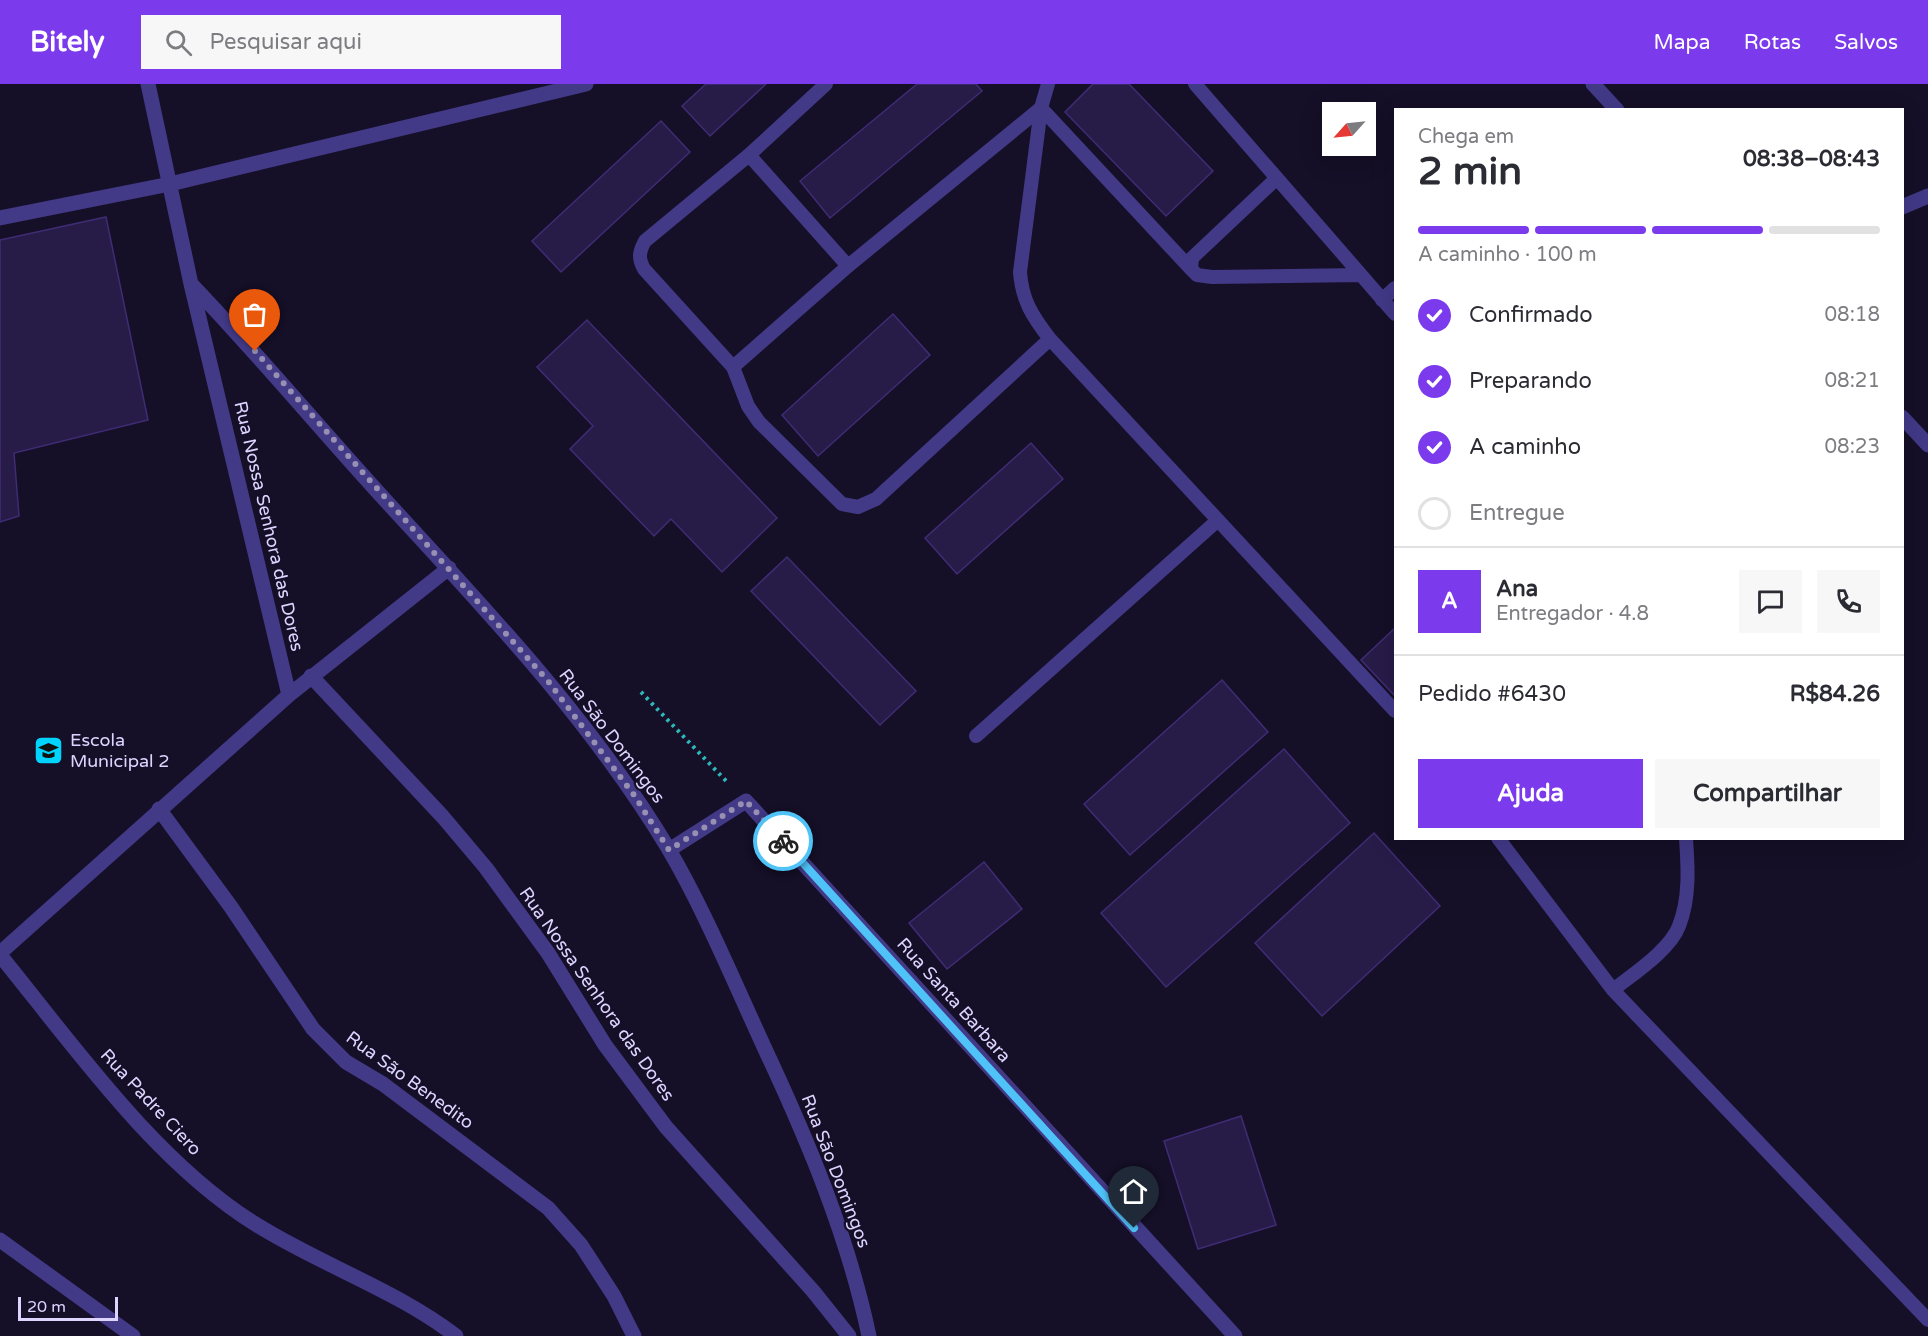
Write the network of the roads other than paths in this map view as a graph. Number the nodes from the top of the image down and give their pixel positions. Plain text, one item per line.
1 (148, 84) edge
2 (586, 84) edge
3 (826, 84) edge
4 (1048, 84) edge
5 (1195, 84) edge
6 (1593, 84) edge
7 (1041, 108) junction
8 (1615, 108) edge
9 (749, 155) junction
10 (1277, 178) junction
11 (170, 184) junction
12 (1928, 196) edge
13 (1904, 206) edge
14 (0, 218) edge
15 (848, 266) junction
16 (1191, 269) junction
17 (1361, 276) junction
18 (191, 284) junction
19 (1394, 289) edge
20 (1382, 300) junction
21 (1394, 313) edge
22 (1050, 339) junction
23 (733, 367) junction
24 (1904, 419) edge
25 (1928, 445) edge
26 (1218, 520) junction
27 (449, 568) junction
28 (311, 676) junction
29 (289, 695) junction
30 (1394, 710) edge
31 (976, 736) dead end
32 (159, 809) junction
33 (1500, 840) edge
34 (1686, 840) edge
35 (669, 850) junction
36 (0, 954) edge
37 (1613, 990) junction
38 (0, 1240) edge
39 (1928, 1320) edge
40 (133, 1336) edge
41 (456, 1336) edge
42 (634, 1336) edge
43 (849, 1336) edge
44 (868, 1336) edge
45 (1235, 1336) edge

1 - 11 street, Rua Nossa Senhora das Dores
2 - 11 street
3 - 9 lane
4 - 7 lane
5 - 10 lane
6 - 8 street
7 - 15 lane
7 - 16 lane
7 - 22 lane
9 - 15 lane
9 - 23 lane
10 - 16 lane
10 - 17 lane
11 - 14 street
11 - 18 street, Rua Nossa Senhora das Dores
12 - 13 street
15 - 23 lane
16 - 17 lane
17 - 20 lane
18 - 27 street, Rua São Domingos
18 - 29 street, Rua Nossa Senhora das Dores
19 - 20 lane
20 - 21 lane
22 - 23 lane
22 - 26 lane
24 - 25 street
26 - 30 lane
26 - 31 lane
27 - 28 street
27 - 35 street, Rua São Domingos
28 - 29 street
28 - 43 street, Rua Nossa Senhora das Dores
29 - 32 street
32 - 36 street
32 - 42 street, Rua São Benedito
33 - 37 lane
34 - 37 lane
35 - 44 street, Rua São Domingos
35 - 45 street, Rua Santa Barbara
36 - 41 street, Rua Padre Ciero
37 - 39 lane
38 - 40 street

